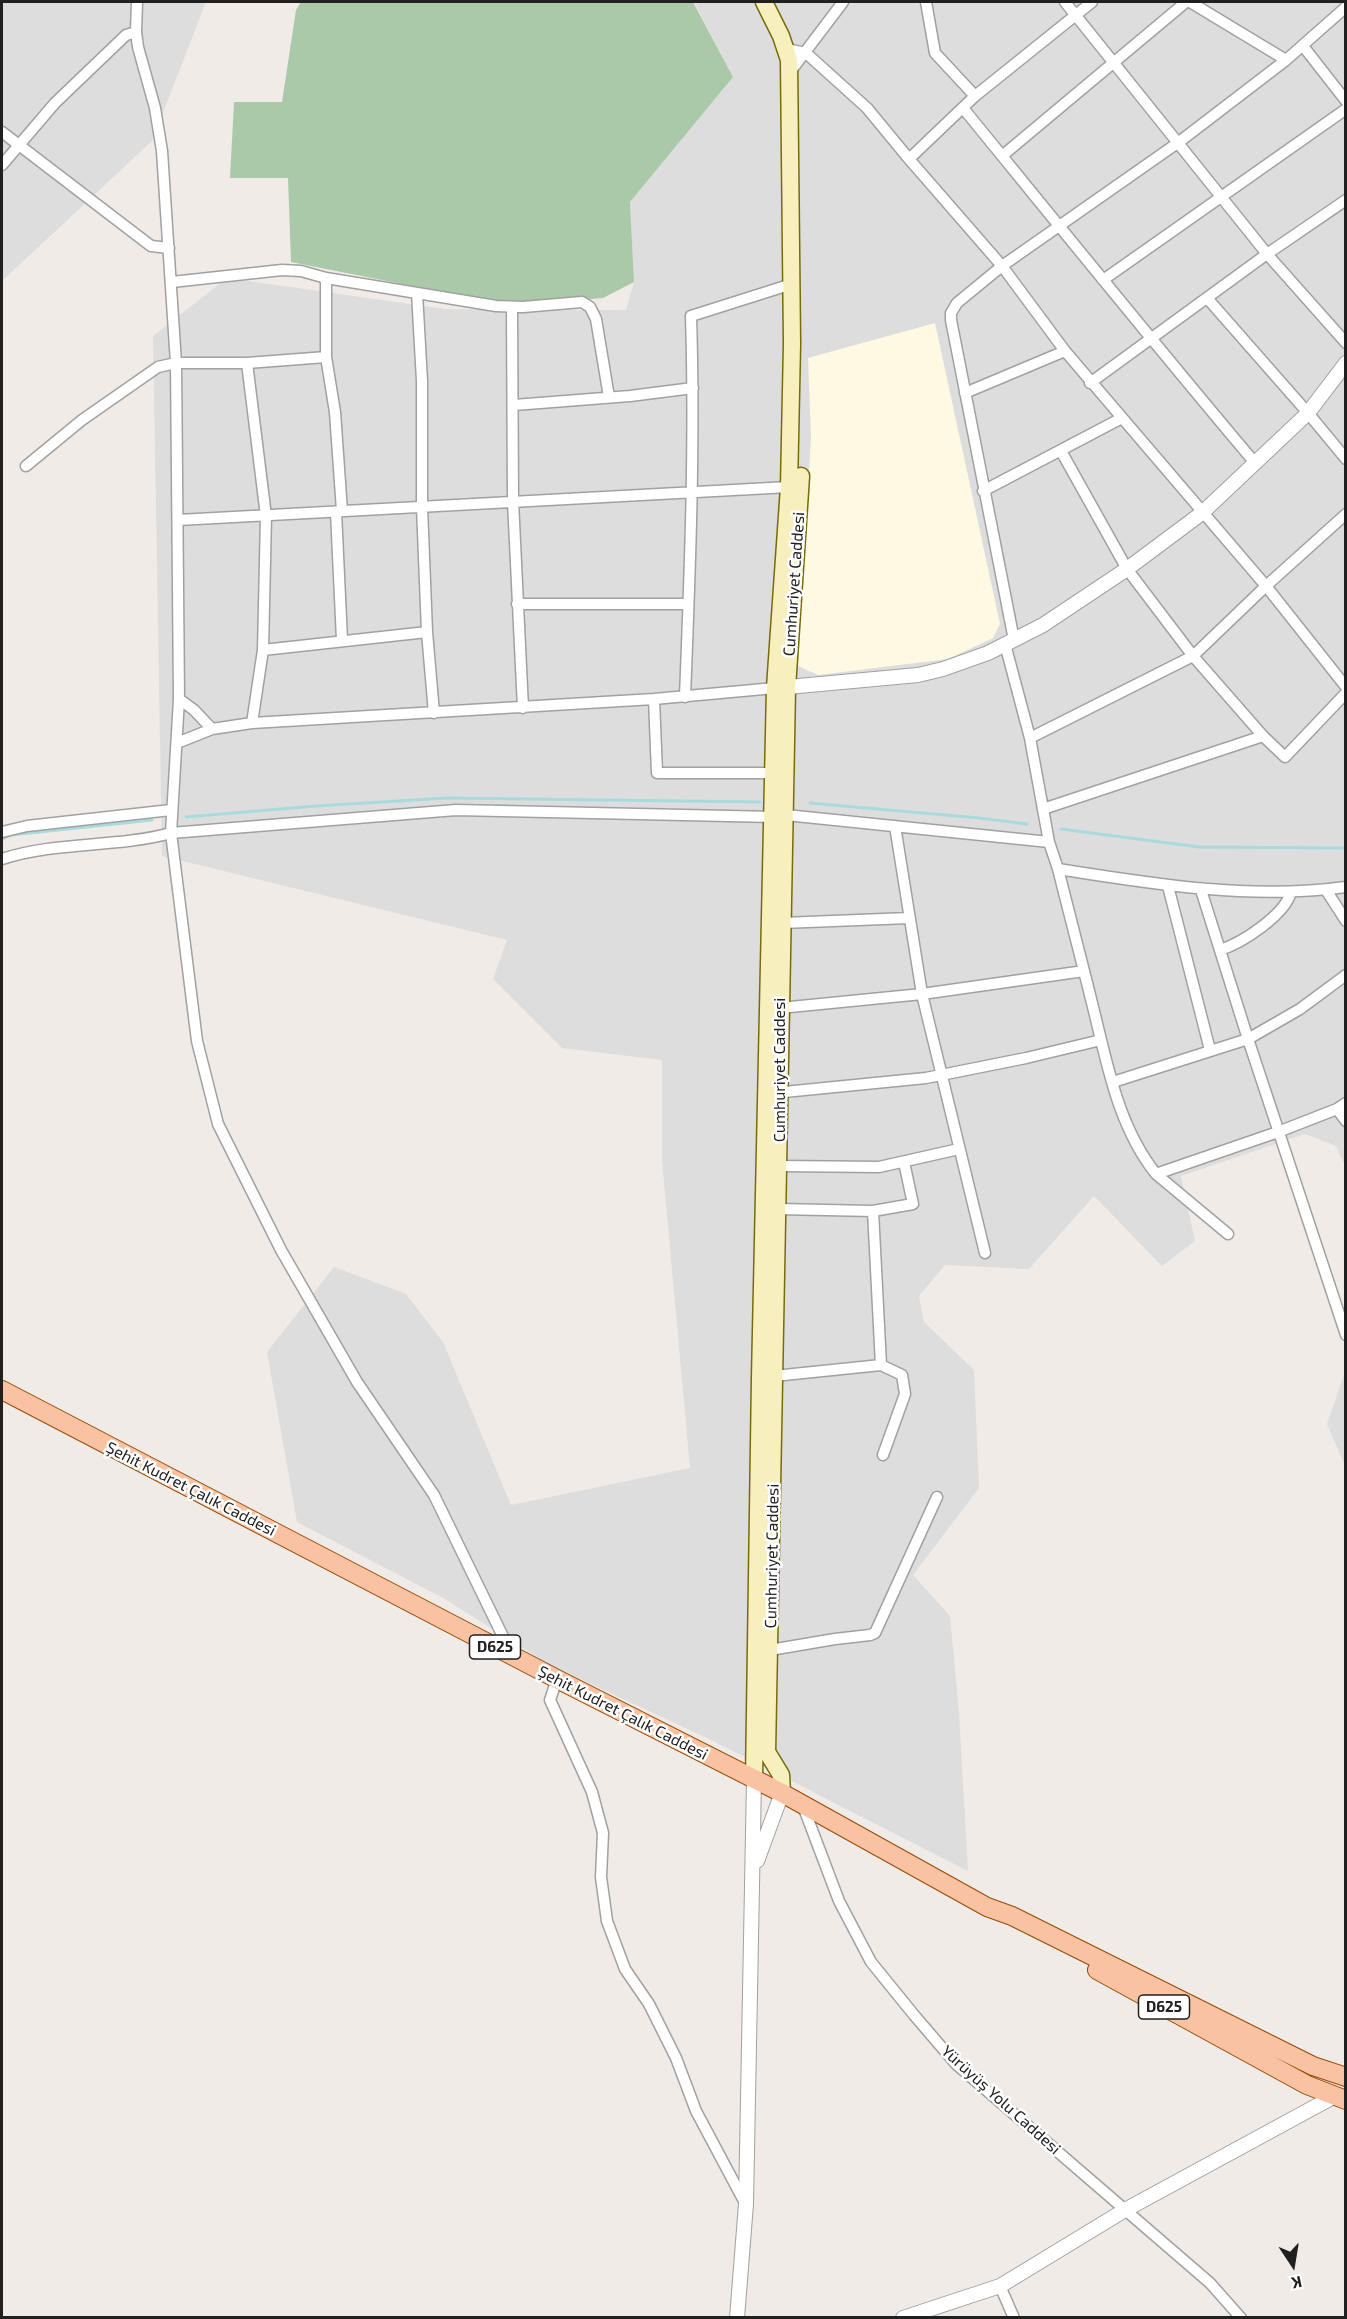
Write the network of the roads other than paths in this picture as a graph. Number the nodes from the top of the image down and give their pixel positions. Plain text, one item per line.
1 (137, 2) edge
2 (764, 2) edge
3 (843, 2) edge
4 (926, 2) edge
5 (1065, 2) edge
6 (1092, 2) edge
7 (1188, 2) edge
8 (1346, 7) edge
9 (1075, 16) junction
10 (136, 32) junction
11 (1303, 46) junction
12 (786, 49) junction
13 (806, 53) junction
14 (1114, 60) junction
15 (1286, 60) junction
16 (790, 72) junction
17 (975, 96) junction
18 (1346, 100) edge
19 (963, 108) junction
20 (1346, 109) edge
21 (2, 132) edge
22 (1179, 142) junction
23 (18, 143) junction
24 (1002, 156) junction
25 (909, 159) junction
26 (2, 165) edge
27 (1222, 196) junction
28 (1346, 200) edge
29 (1059, 224) junction
30 (169, 248) junction
31 (1267, 254) junction
32 (1002, 266) junction
33 (326, 278) junction
34 (1103, 280) junction
35 (172, 282) junction
36 (792, 284) junction
37 (417, 292) junction
38 (1207, 298) junction
39 (512, 308) junction
40 (1151, 340) junction
41 (1346, 343) edge
42 (792, 344) junction
43 (1065, 351) junction
44 (326, 357) junction
45 (176, 363) junction
46 (247, 363) junction
47 (1346, 363) edge
48 (1090, 383) junction
49 (693, 388) junction
50 (965, 393) junction
51 (609, 397) junction
52 (514, 405) junction
53 (1308, 413) junction
54 (1120, 418) junction
55 (1061, 451) junction
56 (1346, 459) edge
57 (1255, 463) junction
58 (26, 466) dead end
59 (789, 487) junction
60 (692, 491) junction
61 (983, 491) junction
62 (513, 501) junction
63 (422, 507) junction
64 (339, 511) junction
65 (1202, 513) junction
66 (266, 516) junction
67 (1342, 518) edge
68 (178, 520) junction
69 (1346, 531) edge
70 (1127, 569) junction
71 (1266, 586) junction
72 (517, 604) junction
73 (688, 604) junction
74 (427, 632) junction
75 (342, 640) junction
76 (1009, 642) junction
77 (263, 650) junction
78 (1193, 656) junction
79 (1346, 687) edge
80 (781, 688) junction
81 (1346, 693) edge
82 (685, 697) junction
83 (179, 699) junction
84 (654, 699) junction
85 (523, 708) junction
86 (434, 713) junction
87 (252, 723) junction
88 (212, 729) junction
89 (1263, 736) junction
90 (1030, 738) junction
91 (177, 743) junction
92 (773, 773) junction
93 (1043, 809) junction
94 (171, 810) junction
95 (780, 816) junction
96 (896, 826) junction
97 (2, 832) edge
98 (171, 833) junction
99 (1049, 842) junction
100 (2, 859) edge
101 (1058, 869) junction
102 (1167, 886) junction
103 (1346, 888) edge
104 (1202, 890) junction
105 (1326, 890) junction
106 (1291, 892) junction
107 (909, 918) junction
108 (1346, 921) edge
109 (782, 923) junction
110 (1220, 950) junction
111 (1084, 970) junction
112 (1346, 975) edge
113 (922, 994) junction
114 (780, 1008) junction
115 (1248, 1039) junction
116 (1101, 1040) junction
117 (1210, 1050) junction
118 (942, 1074) junction
119 (1113, 1082) junction
120 (774, 1093) junction
121 (1341, 1106) edge
122 (1346, 1121) edge
123 (1278, 1132) junction
124 (959, 1149) junction
125 (904, 1162) junction
126 (780, 1166) junction
127 (1156, 1174) junction
128 (778, 1209) junction
129 (873, 1211) junction
130 (1228, 1234) dead end
131 (985, 1252) dead end
132 (1346, 1335) edge
133 (881, 1365) junction
134 (774, 1376) junction
135 (2, 1390) edge
136 (883, 1455) dead end
137 (937, 1497) dead end
138 (770, 1650) junction
139 (512, 1656) junction
140 (557, 1679) junction
141 (754, 1780) junction
142 (782, 1793) junction
143 (803, 1806) junction
144 (753, 1871) junction
145 (987, 1907) junction
146 (1346, 2077) edge
147 (1339, 2098) edge
148 (746, 2204) junction
149 (1125, 2210) junction
150 (1000, 2286) junction
151 (737, 2318) edge
152 (903, 2318) edge
153 (1014, 2318) edge
154 (1240, 2318) edge

1 - 10 street
2 - 12 main road, Cumhuriyet Caddesi
3 - 13 street
4 - 17 street
5 - 9 street
6 - 9 street
7 - 14 street
7 - 15 street
8 - 11 street
9 - 14 street
9 - 17 street
10 - 23 street
10 - 30 street
11 - 15 street
11 - 18 street
12 - 13 street
12 - 16 main road, Cumhuriyet Caddesi
13 - 16 street
13 - 25 street
14 - 22 street
14 - 24 street
15 - 22 street
16 - 36 main road, Cumhuriyet Caddesi
17 - 19 street
19 - 24 street
19 - 25 street
20 - 27 street
21 - 23 street
22 - 27 street
22 - 29 street
23 - 26 street
23 - 30 street
24 - 29 street
25 - 32 street
27 - 31 street
27 - 34 street
28 - 31 street
29 - 32 street
29 - 34 street
30 - 35 street
31 - 38 street
31 - 41 street
32 - 43 street
32 - 50 street
33 - 35 street
33 - 37 street
33 - 44 street
34 - 40 street
35 - 45 street
36 - 42 main road, Cumhuriyet Caddesi
36 - 49 street
37 - 39 street
37 - 63 street
38 - 40 street
38 - 53 street
39 - 51 street
39 - 52 street
40 - 48 street
40 - 57 street
42 - 59 main road, Cumhuriyet Caddesi
42 - 80 main road, Cumhuriyet Caddesi
43 - 48 street
43 - 50 street
44 - 46 street
44 - 64 street
45 - 46 street
45 - 58 street
45 - 68 street
46 - 66 street
47 - 53 street
48 - 54 street
49 - 51 street
49 - 60 street
50 - 61 street
51 - 52 street
52 - 62 street
53 - 56 street
53 - 57 street
54 - 55 street
54 - 65 street
55 - 61 street
55 - 70 street
57 - 65 street
59 - 60 street
59 - 80 main road, Cumhuriyet Caddesi
60 - 62 street
60 - 73 street
61 - 76 street
62 - 63 street
62 - 72 street
63 - 64 street
63 - 74 street
64 - 66 street
64 - 75 street
65 - 70 street
65 - 71 street
66 - 68 street
66 - 77 street
67 - 69 street
67 - 71 street
68 - 83 street
70 - 76 street
70 - 78 street
71 - 78 street
71 - 79 street
72 - 73 street
72 - 85 street
73 - 82 street
74 - 75 street
74 - 86 street
75 - 77 street
76 - 80 street
76 - 90 street
77 - 87 street
78 - 89 street
78 - 90 street
80 - 82 street
80 - 92 main road, Cumhuriyet Caddesi
80 - 95 main road, Cumhuriyet Caddesi
81 - 89 street
82 - 84 street
83 - 88 street
83 - 91 street
84 - 85 street
84 - 92 street
85 - 86 street
86 - 87 street
87 - 88 street
88 - 91 street
89 - 93 street
90 - 93 street
91 - 94 street
92 - 95 main road, Cumhuriyet Caddesi
93 - 99 street
94 - 97 street
94 - 98 street
95 - 96 street
95 - 98 street
95 - 109 main road, Cumhuriyet Caddesi
95 - 120 main road, Cumhuriyet Caddesi
96 - 99 street
96 - 107 street
98 - 100 street
98 - 139 street
99 - 101 street
101 - 102 street
101 - 111 street
102 - 104 street
102 - 117 street
103 - 105 street
104 - 106 street
104 - 110 street
105 - 106 street
105 - 108 street
106 - 110 street
107 - 109 street
107 - 113 street
109 - 114 main road, Cumhuriyet Caddesi
110 - 115 street
111 - 113 street
111 - 116 street
112 - 115 street
113 - 114 street
113 - 118 street
114 - 120 main road, Cumhuriyet Caddesi
115 - 117 street
115 - 123 street
116 - 118 street
116 - 119 street
117 - 119 street
118 - 120 street
118 - 124 street
119 - 127 street
120 - 126 main road, Cumhuriyet Caddesi
120 - 141 main road, Cumhuriyet Caddesi
121 - 122 street
121 - 123 street
123 - 127 street
123 - 132 street
124 - 125 street
124 - 131 street
125 - 126 street
125 - 129 street
126 - 128 main road, Cumhuriyet Caddesi
127 - 130 street
128 - 129 street
128 - 134 main road, Cumhuriyet Caddesi
129 - 133 street
133 - 134 street
133 - 136 street
134 - 138 main road, Cumhuriyet Caddesi
135 - 139 main road, Şehit Kudret Çalık Caddesi / D625
137 - 138 street
138 - 142 main road, Cumhuriyet Caddesi
139 - 140 main road, Şehit Kudret Çalık Caddesi / D625
140 - 141 main road, Şehit Kudret Çalık Caddesi / D625
140 - 148 street
141 - 142 main road, Şehit Kudret Çalık Caddesi / D625
141 - 144 street
142 - 143 main road, Şehit Kudret Çalık Caddesi / D625
142 - 144 street
143 - 145 main road, Şehit Kudret Çalık Caddesi / D625
143 - 149 street, Yürüyüş Yolu Caddesi
144 - 148 street
145 - 146 main road, Şehit Kudret Çalık Caddesi / D625
145 - 147 main road, Şehit Kudret Çalık Caddesi / D625
147 - 149 street
148 - 151 street
149 - 150 street
149 - 154 street, Yürüyüş Yolu Caddesi
150 - 152 street
150 - 153 street

